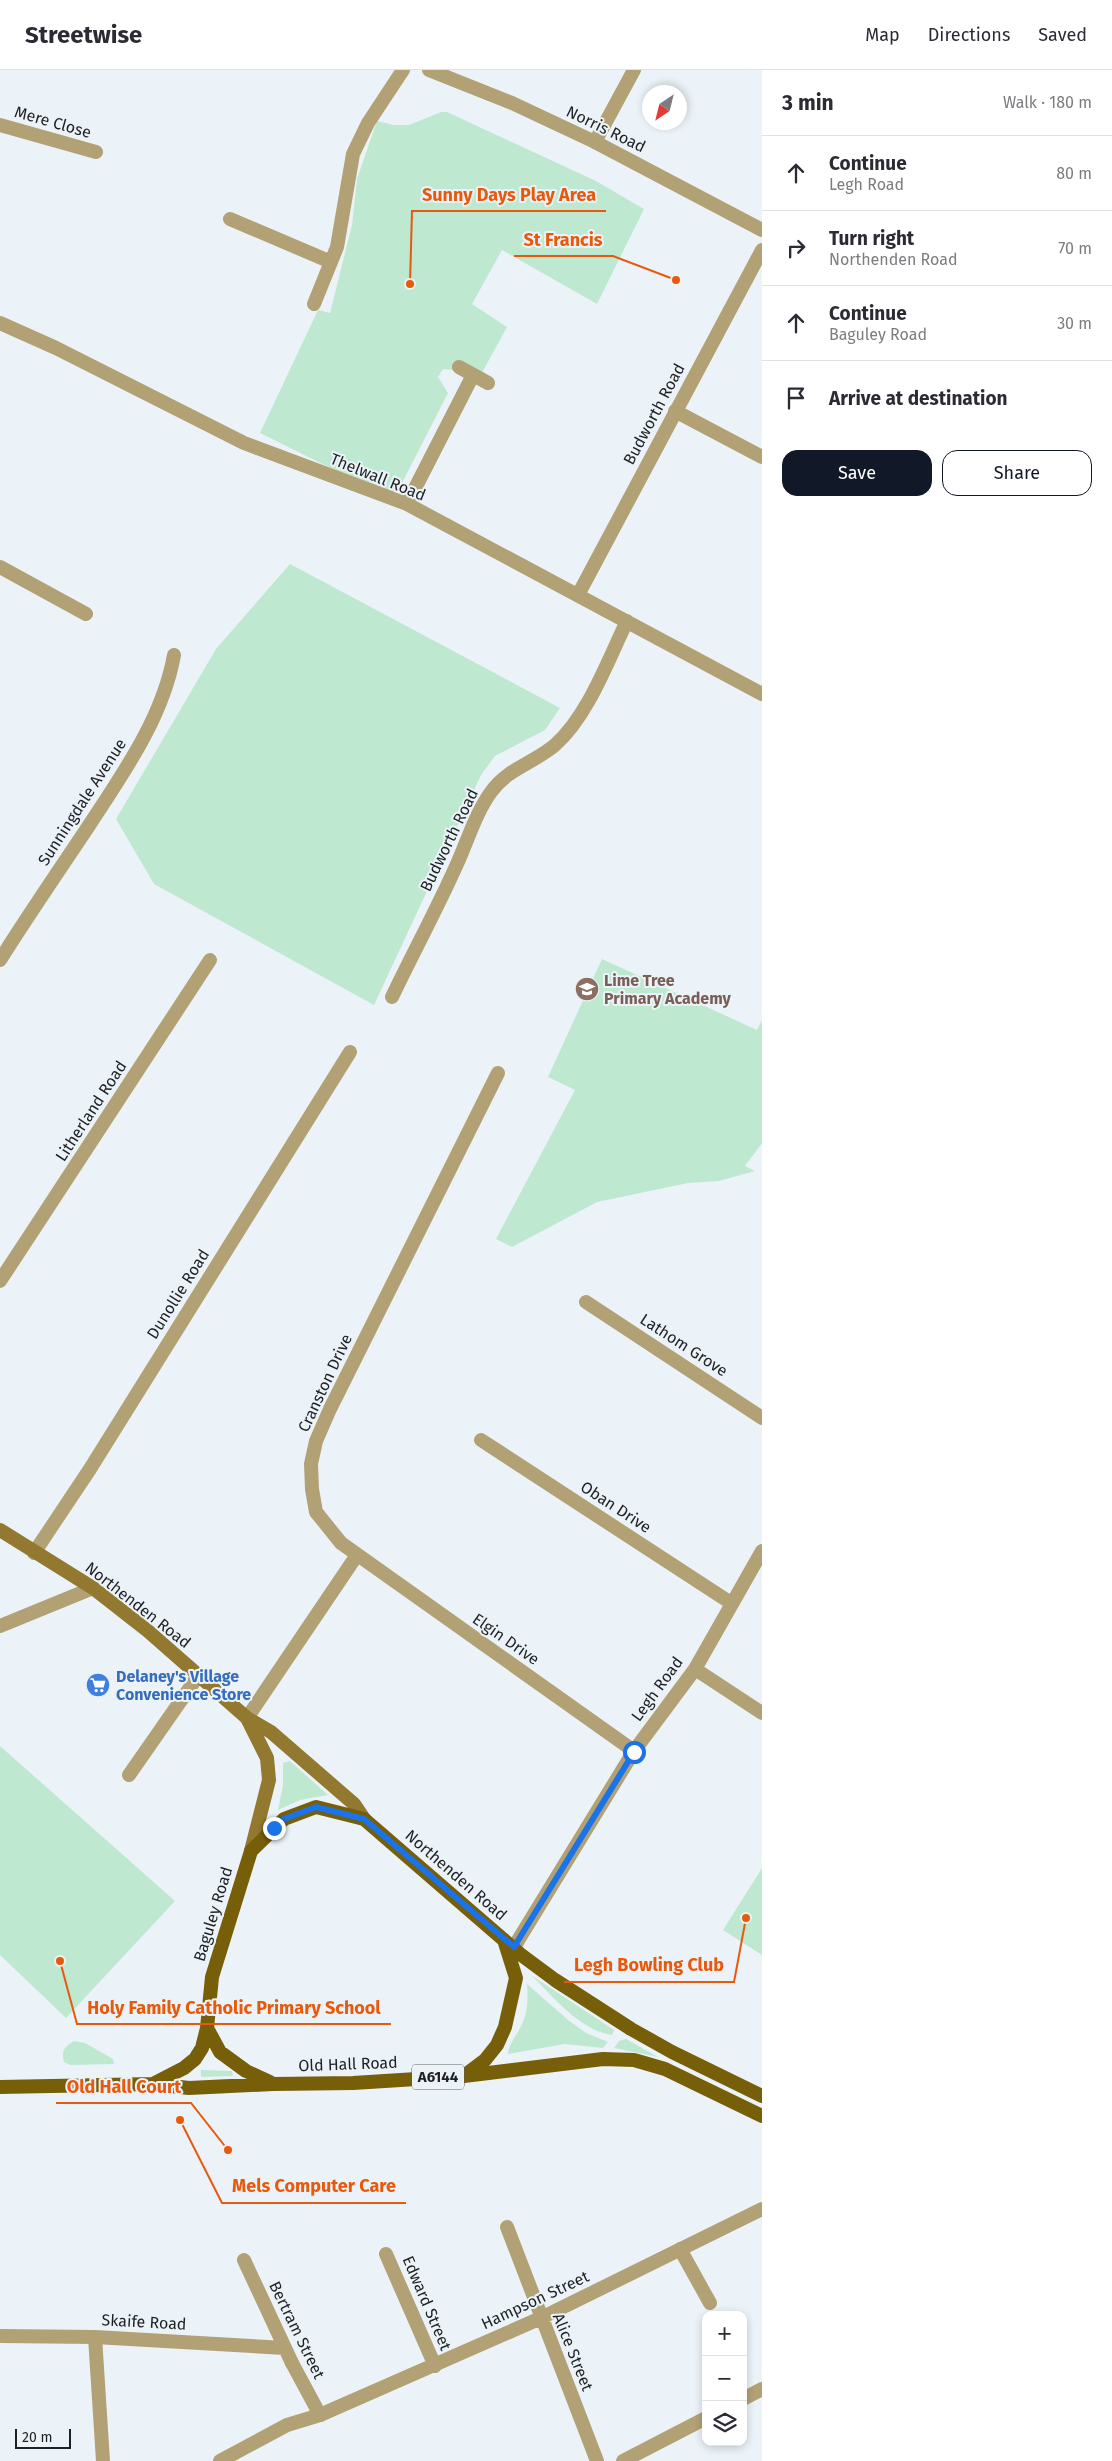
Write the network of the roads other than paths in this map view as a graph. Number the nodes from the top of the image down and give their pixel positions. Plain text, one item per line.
1 (403, 70) edge
2 (429, 70) edge
3 (634, 70) edge
4 (0, 125) edge
5 (595, 142) junction
6 (96, 152) dead end
7 (230, 218) dead end
8 (762, 230) edge
9 (762, 250) edge
10 (330, 262) junction
11 (314, 304) dead end
12 (0, 323) edge
13 (459, 367) dead end
14 (473, 375) junction
15 (488, 383) dead end
16 (675, 411) junction
17 (762, 457) edge
18 (407, 504) junction
19 (0, 567) edge
20 (578, 595) junction
21 (86, 614) dead end
22 (627, 621) junction
23 (174, 655) dead end
24 (762, 694) edge
25 (1, 956) edge
26 (210, 960) dead end
27 (392, 997) dead end
28 (350, 1052) dead end
29 (498, 1073) dead end
30 (0, 1280) edge
31 (586, 1302) dead end
32 (762, 1418) edge
33 (481, 1440) dead end
34 (0, 1530) edge
35 (762, 1551) edge
36 (34, 1553) junction
37 (357, 1555) junction
38 (93, 1588) junction
39 (731, 1603) junction
40 (0, 1626) edge
41 (694, 1669) junction
42 (198, 1676) junction
43 (762, 1713) edge
44 (247, 1718) junction
45 (634, 1752) junction
46 (129, 1775) dead end
47 (364, 1819) junction
48 (251, 1851) junction
49 (509, 1943) junction
50 (207, 2028) junction
51 (464, 2076) junction
52 (153, 2084) junction
53 (273, 2084) junction
54 (0, 2087) edge
55 (762, 2096) edge
56 (762, 2116) edge
57 (762, 2209) edge
58 (507, 2227) dead end
59 (680, 2249) junction
60 (386, 2254) dead end
61 (244, 2260) dead end
62 (710, 2303) dead end
63 (541, 2318) junction
64 (0, 2336) edge
65 (95, 2337) junction
66 (285, 2348) junction
67 (435, 2366) junction
68 (762, 2389) edge
69 (747, 2396) edge
70 (320, 2415) junction
71 (702, 2420) edge
72 (103, 2461) edge
73 (220, 2461) edge
74 (597, 2461) edge
75 (623, 2461) edge

1 - 10 street
2 - 5 street, Norris Road
3 - 5 street
4 - 6 street, Mere Close
5 - 8 street, Norris Road
7 - 10 street
9 - 16 street, Budworth Road
10 - 11 street
12 - 18 street, Thelwall Road
13 - 14 street
14 - 15 street
14 - 18 street
16 - 17 street
16 - 20 street, Budworth Road
18 - 20 street, Thelwall Road
19 - 21 street
20 - 22 street, Thelwall Road
22 - 24 street, Thelwall Road
22 - 27 street, Budworth Road
23 - 25 street, Sunningdale Avenue
26 - 30 street, Litherland Road
28 - 36 street, Dunollie Road
29 - 37 street, Cranston Drive
31 - 32 street, Lathom Grove
33 - 39 street, Oban Drive
34 - 36 main road, Northenden Road
35 - 39 street, Legh Road
36 - 38 main road, Northenden Road
37 - 44 street
37 - 45 street, Elgin Drive
38 - 40 street
38 - 42 main road, Northenden Road
39 - 41 street, Legh Road
41 - 43 street
41 - 45 street, Legh Road
42 - 44 main road, Northenden Road
42 - 46 street
44 - 47 main road, Northenden Road
44 - 48 main road, Northenden Road
45 - 49 street, Legh Road
47 - 48 main road, Baguley Road / A6144
47 - 49 main road, Northenden Road / A6144
48 - 50 main road, Baguley Road / A6144
49 - 51 main road, A6144
49 - 55 main road, Northenden Road / A6144
50 - 52 main road, Old Hall Road / A6144
50 - 53 main road, A6144
51 - 53 main road, Old Hall Road / A6144
51 - 56 main road, Old Hall Road / A6144
52 - 53 main road, Old Hall Road / A6144
52 - 54 main road, Old Hall Road / A6144
57 - 59 street, Hampson Street
58 - 63 street, Alice Street
59 - 62 street
59 - 63 street, Hampson Street
60 - 67 street, Edward Street
61 - 66 street, Bertram Street
63 - 67 street, Hampson Street
63 - 74 street, Alice Street
64 - 65 street, Skaife Road
65 - 66 street, Skaife Road
65 - 72 street
66 - 70 street, Bertram Street
67 - 70 street, Hampson Street
68 - 69 street
70 - 73 street, Hampson Street
71 - 75 street

